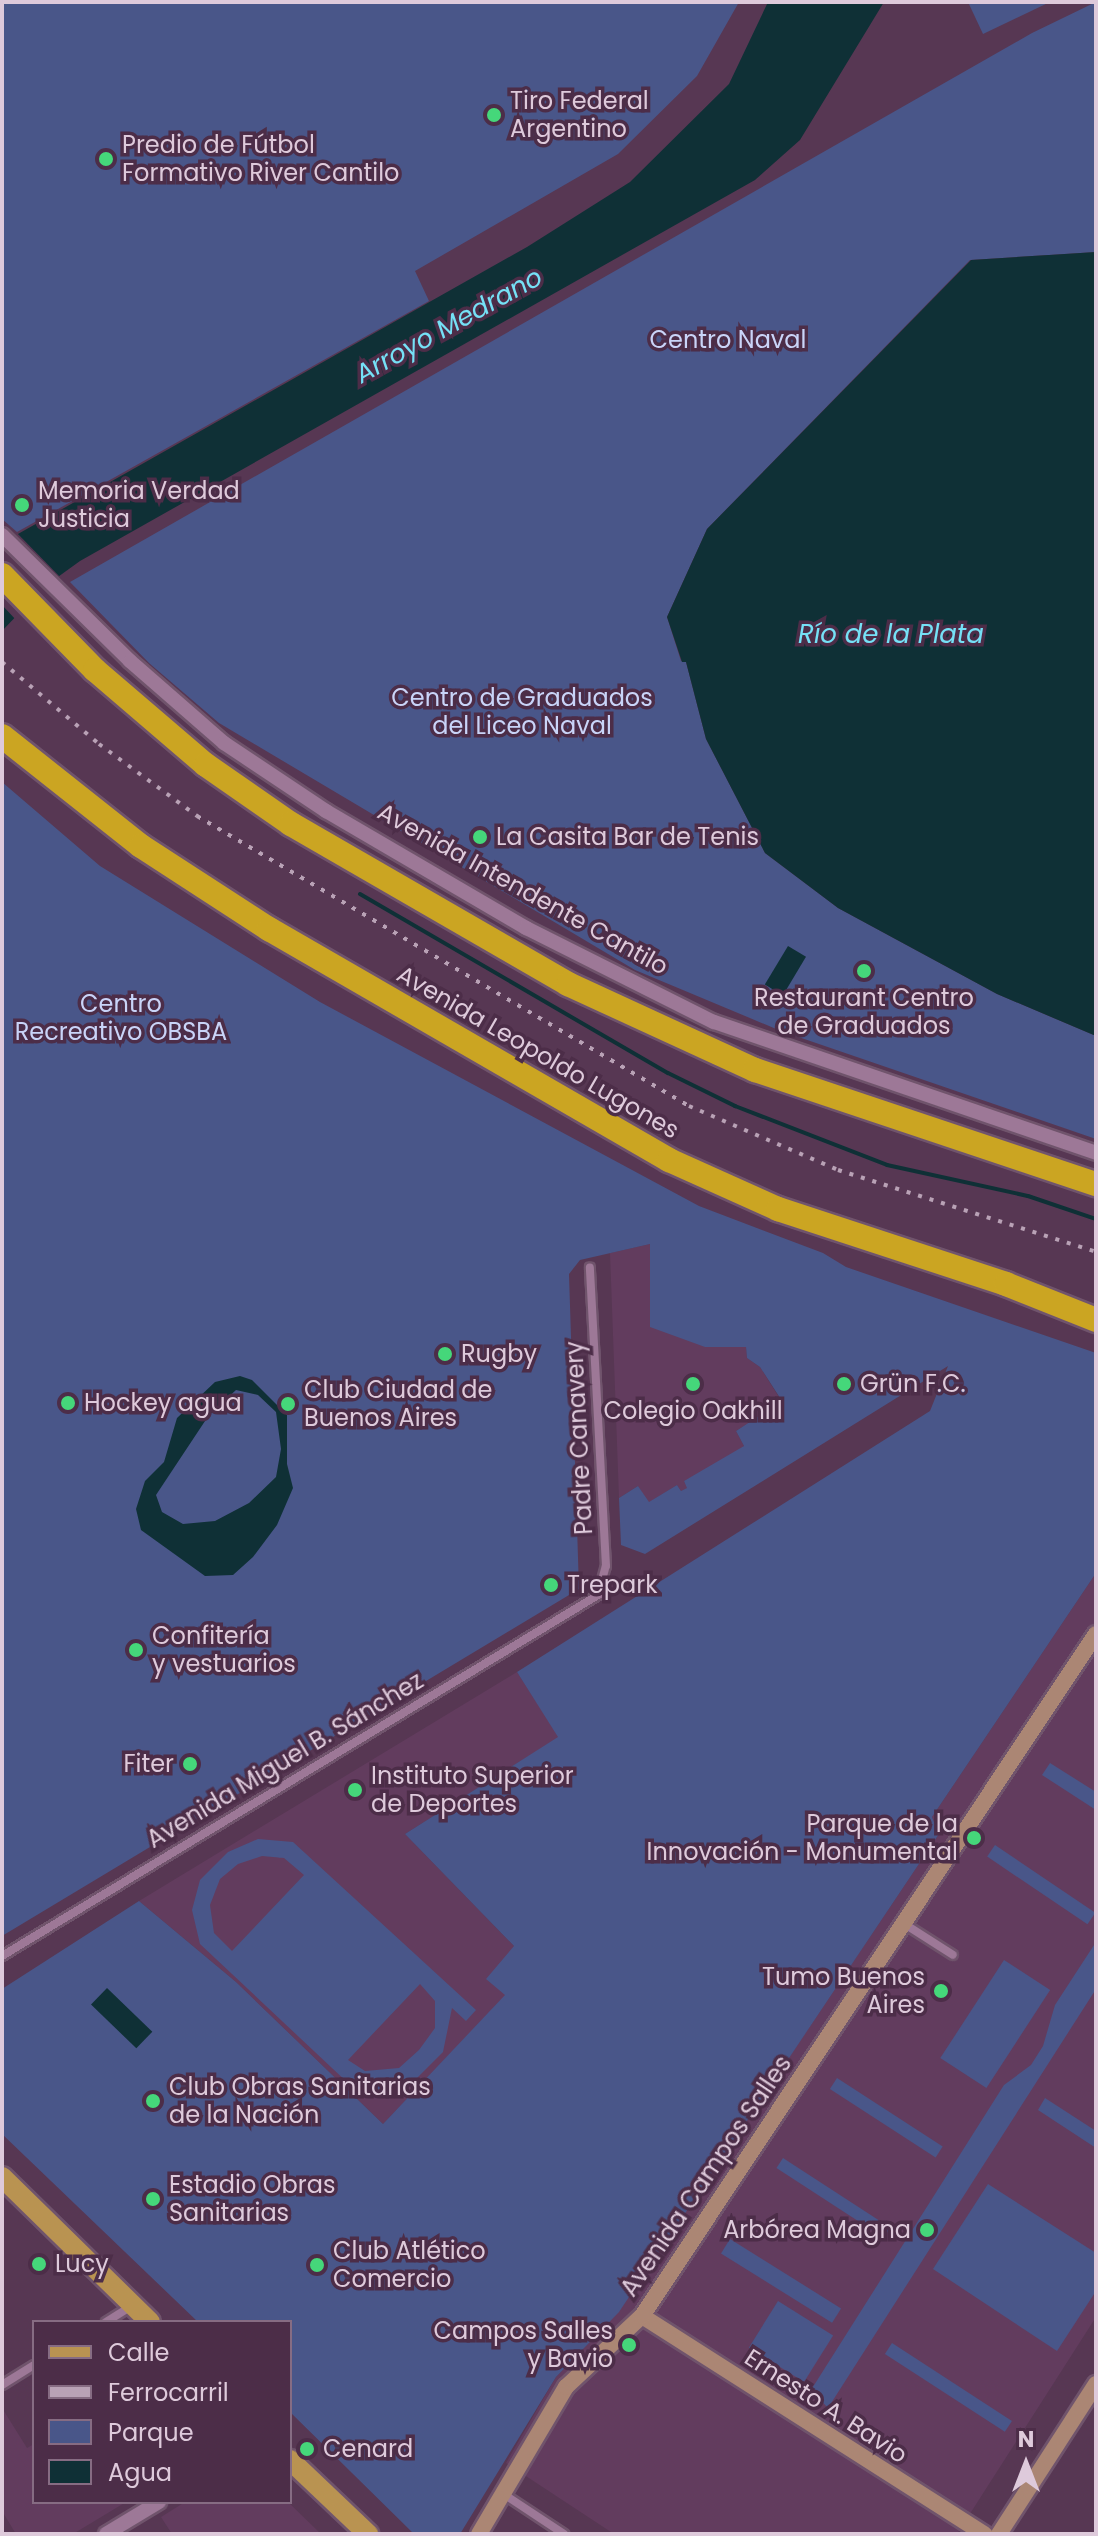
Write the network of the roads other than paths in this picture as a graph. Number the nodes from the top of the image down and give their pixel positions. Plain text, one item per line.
1 (3, 537) edge
2 (2, 575) edge
3 (2, 736) edge
4 (1096, 1153) edge
5 (1096, 1184) edge
6 (590, 1267) dead end
7 (1096, 1320) edge
8 (591, 1601) joint
9 (1096, 1634) edge
10 (903, 1923) junction
11 (953, 1955) dead end
12 (2, 1956) edge
13 (2, 2177) edge
14 (133, 2305) junction
15 (642, 2316) junction
16 (109, 2320) edge
17 (148, 2320) edge
18 (32, 2366) edge
19 (1096, 2384) edge
20 (2, 2385) edge
21 (292, 2462) edge
22 (505, 2495) junction
23 (156, 2504) edge
24 (106, 2534) edge
25 (368, 2534) edge
26 (479, 2534) edge
27 (564, 2534) edge
28 (984, 2534) edge
29 (999, 2534) edge

1 - 4 street, Avenida Intendente Cantilo
2 - 5 highway
3 - 7 highway, Avenida Leopoldo Lugones
6 - 8 street, Padre Canavery
8 - 12 street, Avenida Miguel B. Sánchez
9 - 10 main road, Avenida Campos Salles
10 - 11 street
10 - 15 main road, Avenida Campos Salles
13 - 14 main road
14 - 16 street
14 - 17 main road
15 - 22 main road, Avenida Campos Salles
15 - 28 main road, Ernesto A. Bavio
18 - 20 street
19 - 29 main road
21 - 25 main road
22 - 26 main road, Avenida Campos Salles
22 - 27 street
23 - 24 street

